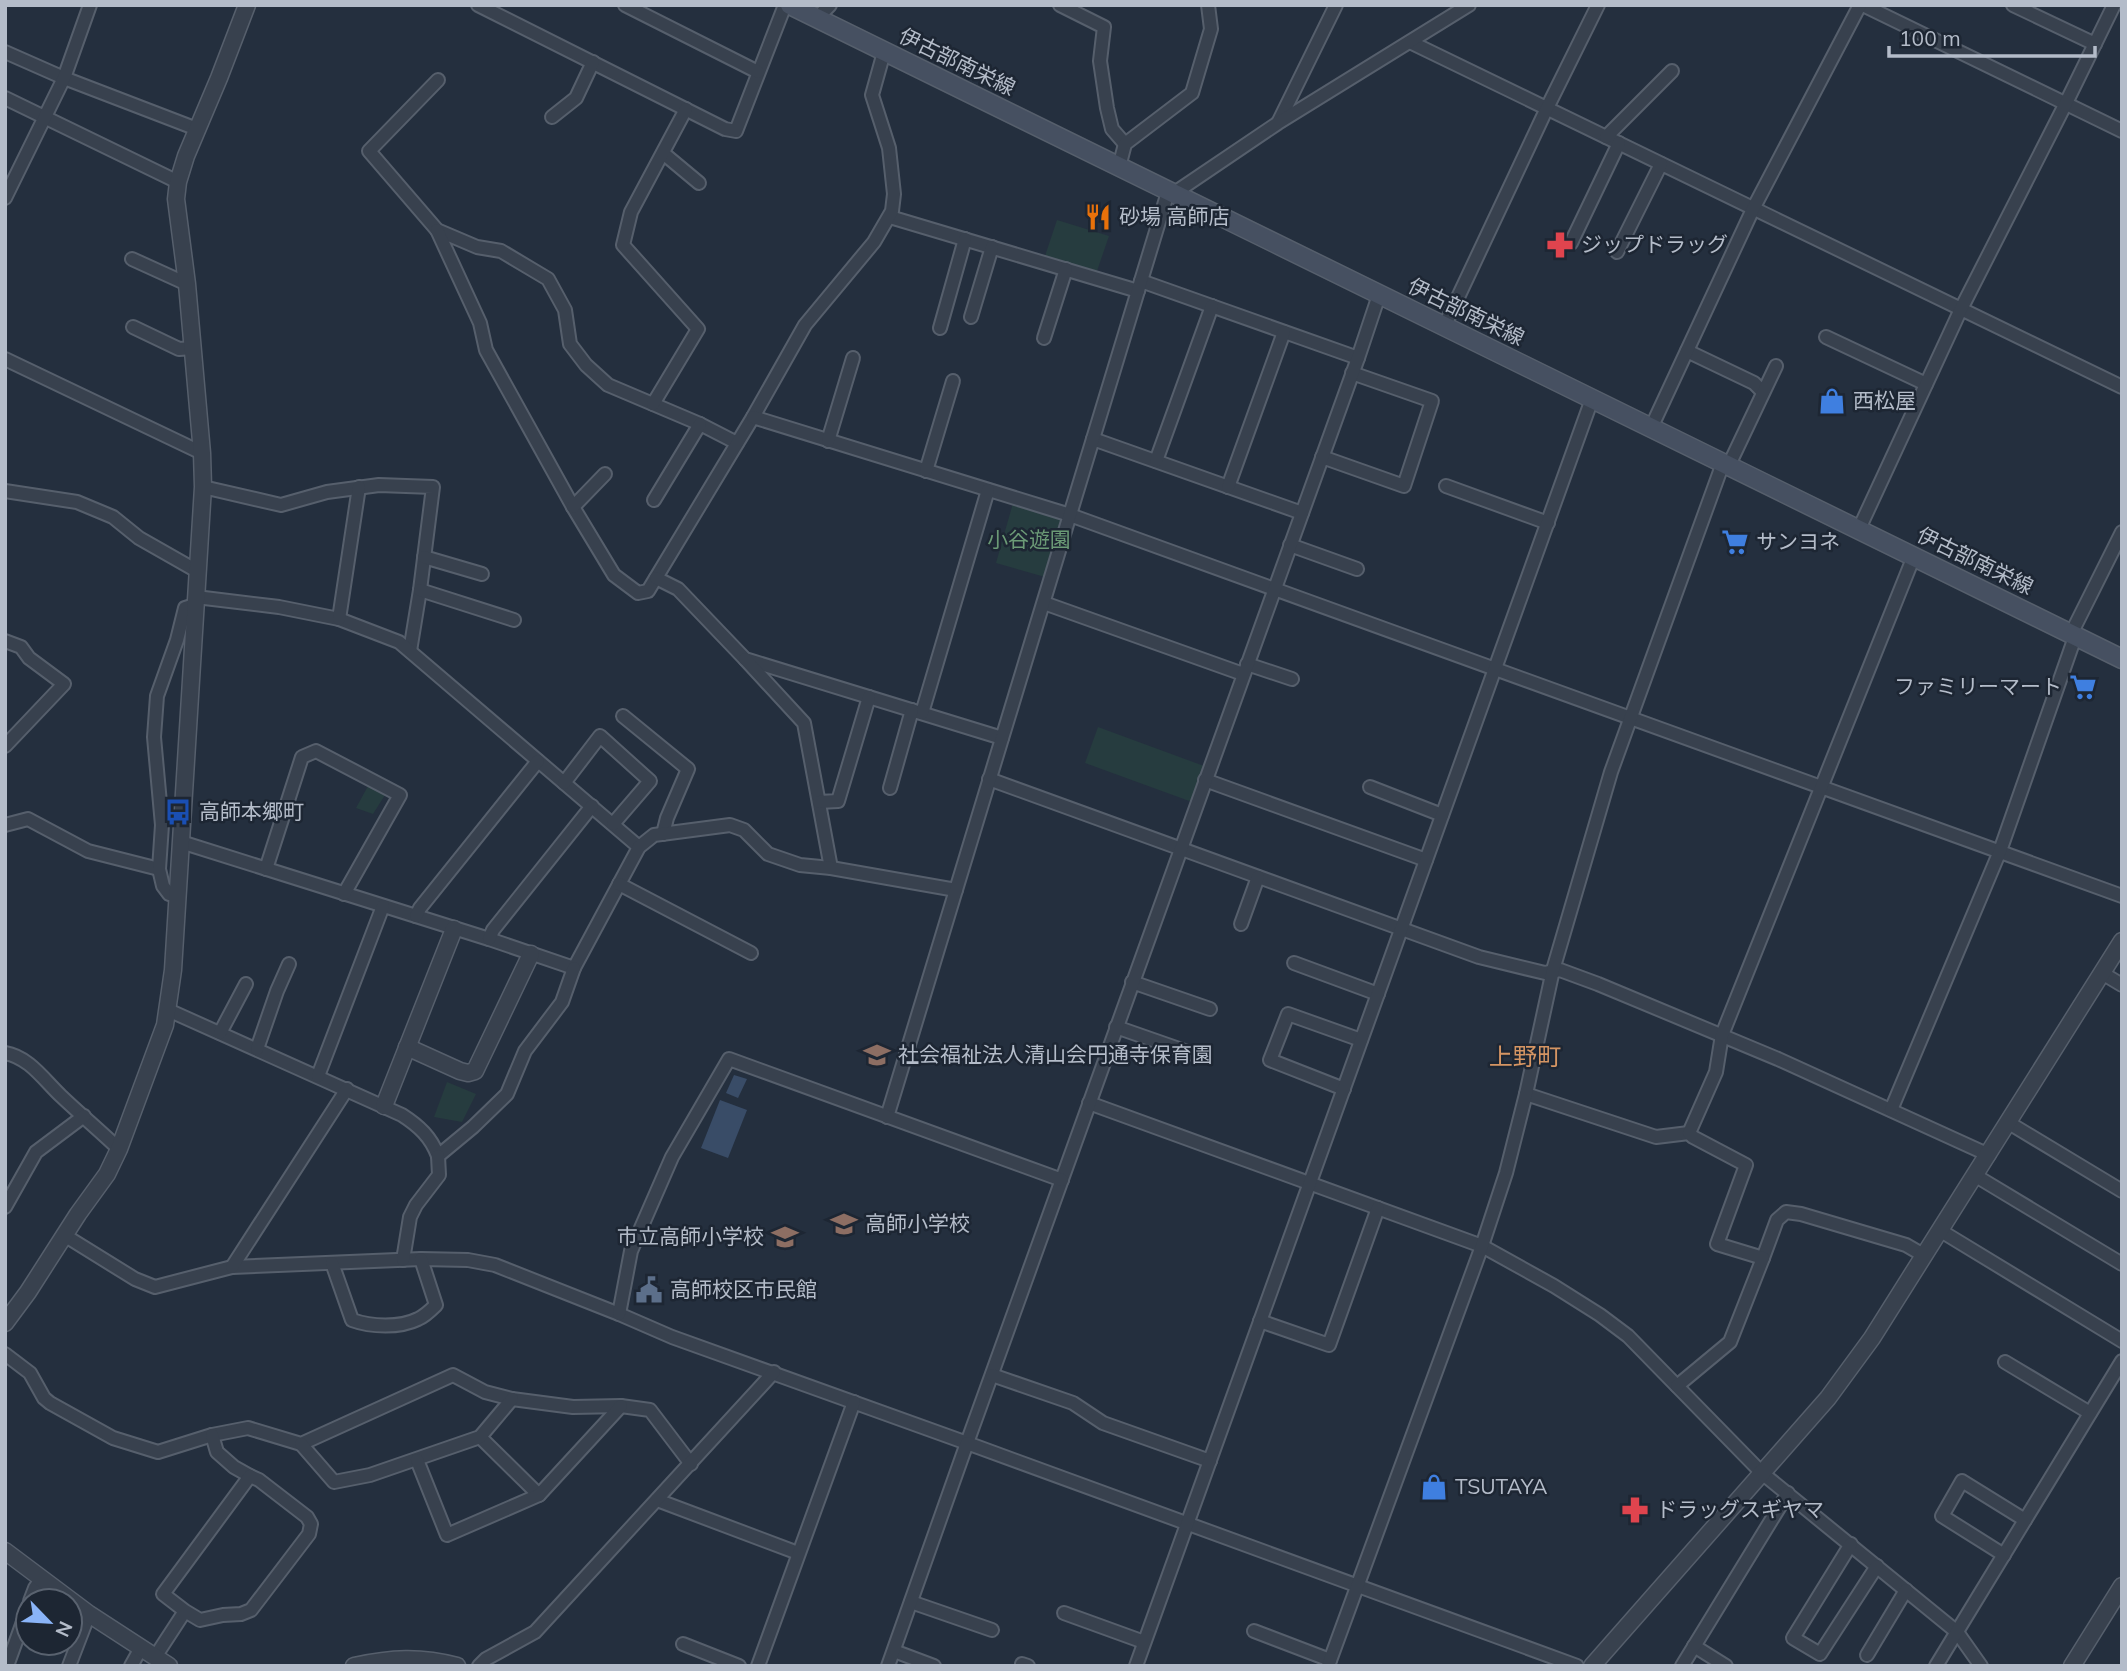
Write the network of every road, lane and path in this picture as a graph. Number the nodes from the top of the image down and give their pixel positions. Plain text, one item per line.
1 (90, 5) edge
2 (247, 5) edge
3 (478, 5) edge
4 (625, 5) edge
5 (787, 5) edge
6 (1060, 5) edge
7 (1208, 5) edge
8 (1336, 5) edge
9 (1469, 5) edge
10 (1598, 5) edge
11 (1861, 5) edge
12 (2013, 5) edge
13 (2118, 6) edge
14 (823, 12) edge
15 (1410, 42) junction
16 (2095, 44) junction
17 (5, 52) edge
18 (884, 52) junction
19 (593, 62) junction
20 (1672, 71) dead end
21 (758, 72) junction
22 (64, 78) junction
23 (438, 80) dead end
24 (5, 98) edge
25 (2066, 103) junction
26 (1547, 108) junction
27 (686, 109) junction
28 (552, 117) dead end
29 (44, 118) junction
30 (1278, 123) junction
31 (197, 129) junction
32 (2122, 131) edge
33 (1606, 137) junction
34 (1619, 143) junction
35 (1125, 144) junction
36 (663, 153) junction
37 (1661, 164) junction
38 (1119, 167) junction
39 (178, 182) junction
40 (699, 183) dead end
41 (1171, 193) junction
42 (5, 198) edge
43 (1753, 209) junction
44 (890, 217) junction
45 (437, 230) junction
46 (965, 239) junction
47 (1571, 243) dead end
48 (992, 247) junction
49 (1617, 252) dead end
50 (132, 259) dead end
51 (1066, 269) junction
52 (187, 284) junction
53 (1139, 286) junction
54 (1379, 295) junction
55 (1212, 306) junction
56 (1961, 309) junction
57 (971, 317) dead end
58 (133, 327) dead end
59 (1444, 327) junction
60 (940, 328) dead end
61 (1284, 332) junction
62 (1826, 337) dead end
63 (1044, 338) dead end
64 (193, 348) junction
65 (1687, 351) junction
66 (853, 358) dead end
67 (1358, 358) junction
68 (5, 359) edge
69 (1776, 366) dead end
70 (1352, 373) junction
71 (953, 381) dead end
72 (1926, 384) junction
73 (2122, 387) edge
74 (1763, 392) junction
75 (1592, 399) junction
76 (653, 404) junction
77 (753, 417) junction
78 (700, 424) junction
79 (1651, 428) junction
80 (1093, 439) junction
81 (828, 441) junction
82 (737, 443) junction
83 (202, 453) junction
84 (1322, 457) junction
85 (1156, 461) junction
86 (1726, 464) junction
87 (926, 471) junction
88 (604, 474) dead end
89 (1446, 486) dead end
90 (203, 487) junction
91 (359, 487) junction
92 (1227, 487) junction
93 (988, 490) junction
94 (5, 491) edge
95 (654, 500) dead end
96 (573, 507) junction
97 (1302, 513) junction
98 (1070, 515) junction
99 (1548, 523) junction
100 (1859, 529) junction
101 (2122, 532) edge
102 (1290, 545) junction
103 (1914, 556) junction
104 (424, 557) junction
105 (1357, 569) dead end
106 (197, 571) junction
107 (482, 574) dead end
108 (656, 578) junction
109 (421, 590) junction
110 (1274, 590) junction
111 (195, 601) junction
112 (1044, 603) junction
113 (339, 619) junction
114 (514, 620) dead end
115 (2073, 636) junction
116 (5, 641) edge
117 (410, 651) junction
118 (745, 659) junction
119 (2122, 659) edge
120 (1245, 669) junction
121 (1496, 669) junction
122 (1292, 679) dead end
123 (869, 697) junction
124 (917, 712) junction
125 (623, 716) dead end
126 (1630, 717) junction
127 (1002, 738) junction
128 (5, 746) edge
129 (538, 761) junction
130 (989, 779) junction
131 (1205, 780) junction
132 (564, 783) junction
133 (1370, 787) dead end
134 (1822, 787) junction
135 (890, 788) dead end
136 (819, 802) junction
137 (592, 806) junction
138 (1442, 815) junction
139 (613, 824) junction
140 (5, 825) edge
141 (663, 834) junction
142 (181, 842) junction
143 (639, 847) junction
144 (1181, 849) junction
145 (2000, 851) junction
146 (1426, 860) junction
147 (159, 869) junction
148 (266, 869) junction
149 (831, 869) junction
150 (1258, 877) junction
151 (620, 884) junction
152 (956, 890) junction
153 (344, 894) junction
154 (177, 896) junction
155 (2122, 896) edge
156 (383, 906) junction
157 (416, 916) junction
158 (1241, 924) dead end
159 (454, 929) junction
160 (1401, 929) junction
161 (489, 939) junction
162 (2122, 941) edge
163 (531, 954) junction
164 (751, 954) dead end
165 (1294, 963) dead end
166 (289, 964) dead end
167 (574, 968) junction
168 (1553, 970) junction
169 (2102, 973) junction
170 (1132, 982) junction
171 (246, 984) dead end
172 (2122, 985) edge
173 (1378, 994) junction
174 (1210, 1009) dead end
175 (168, 1010) junction
176 (1116, 1027) junction
177 (220, 1033) junction
178 (1721, 1035) junction
179 (1361, 1040) junction
180 (407, 1047) junction
181 (257, 1049) junction
182 (5, 1053) edge
183 (1199, 1056) dead end
184 (318, 1076) junction
185 (347, 1089) junction
186 (1344, 1089) junction
187 (1527, 1094) junction
188 (1088, 1103) junction
189 (384, 1106) junction
190 (1891, 1110) junction
191 (84, 1116) junction
192 (887, 1117) junction
193 (2009, 1123) junction
194 (1689, 1133) junction
195 (119, 1149) junction
196 (1989, 1154) junction
197 (438, 1156) junction
198 (1976, 1176) junction
199 (1062, 1180) junction
200 (1310, 1184) junction
201 (2122, 1191) edge
202 (5, 1208) edge
203 (1378, 1208) junction
204 (1941, 1231) junction
205 (64, 1236) junction
206 (1482, 1246) junction
207 (1925, 1256) junction
208 (1763, 1258) junction
209 (421, 1259) junction
210 (403, 1260) junction
211 (332, 1263) junction
212 (2122, 1264) edge
213 (232, 1267) junction
214 (619, 1314) junction
215 (1260, 1321) junction
216 (5, 1323) edge
217 (2122, 1341) edge
218 (5, 1354) edge
219 (2122, 1361) edge
220 (2005, 1362) dead end
221 (774, 1372) junction
222 (992, 1375) junction
223 (1677, 1386) junction
224 (512, 1399) junction
225 (854, 1402) junction
226 (621, 1406) junction
227 (2090, 1413) junction
228 (212, 1435) junction
229 (480, 1437) junction
230 (967, 1443) junction
231 (301, 1444) junction
232 (417, 1460) junction
233 (1210, 1461) junction
234 (691, 1464) junction
235 (1762, 1473) junction
236 (250, 1476) junction
237 (1788, 1493) junction
238 (539, 1495) junction
239 (657, 1500) junction
240 (2025, 1520) junction
241 (1187, 1523) junction
242 (1850, 1544) junction
243 (5, 1551) edge
244 (798, 1553) junction
245 (2004, 1555) junction
246 (1877, 1566) junction
247 (43, 1578) junction
248 (1358, 1584) junction
249 (2122, 1586) edge
250 (36, 1587) edge
251 (1906, 1590) junction
252 (911, 1602) junction
253 (185, 1611) junction
254 (89, 1614) junction
255 (1065, 1614) dead end
256 (992, 1630) dead end
257 (1254, 1631) dead end
258 (1957, 1632) junction
259 (1144, 1642) junction
260 (683, 1644) dead end
261 (14, 1645) edge
262 (1694, 1646) junction
263 (141, 1648) junction
264 (894, 1651) junction
265 (1867, 1655) dead end
266 (162, 1661) edge
267 (1329, 1664) edge
268 (450, 1665) edge
269 (6, 1666) edge
270 (69, 1666) edge
271 (131, 1666) edge
272 (354, 1666) edge
273 (480, 1666) edge
274 (739, 1666) edge
275 (758, 1666) edge
276 (888, 1666) edge
277 (934, 1666) edge
278 (1136, 1666) edge
279 (1577, 1666) edge
280 (1592, 1666) edge
281 (1682, 1666) edge
282 (1726, 1666) edge
283 (1936, 1666) edge
284 (1981, 1666) edge
285 (2072, 1666) edge

1 - 22 street
2 - 31 street
3 - 19 street
4 - 21 street
5 - 14 main road, 伊古部南栄線
5 - 21 street
6 - 35 street
7 - 35 street
8 - 30 street
9 - 15 street
10 - 26 street
11 - 25 street
11 - 43 street
12 - 16 street
13 - 16 street
14 - 18 main road, 伊古部南栄線
15 - 26 street
15 - 30 street
16 - 25 street
17 - 22 street
18 - 38 main road, 伊古部南栄線
18 - 44 street
19 - 27 street
19 - 28 street
20 - 33 street
21 - 27 street
22 - 29 street
22 - 31 street
23 - 45 street
24 - 29 street
25 - 32 street
25 - 56 street
26 - 33 street
26 - 59 street
27 - 36 street
29 - 39 street
29 - 42 street
30 - 41 street
31 - 39 street
33 - 34 street
34 - 37 street
34 - 47 street
35 - 38 street
36 - 40 street
36 - 76 street
37 - 43 street
37 - 49 street
38 - 41 main road, 伊古部南栄線
39 - 52 street
41 - 53 street
41 - 54 main road, 伊古部南栄線
43 - 56 street
43 - 65 street
44 - 46 street
44 - 77 street
45 - 76 street
45 - 96 street
46 - 48 street
46 - 60 street
48 - 51 street
48 - 57 street
50 - 52 street
51 - 53 street
51 - 63 street
52 - 64 street
53 - 55 street
53 - 80 street
54 - 59 main road, 伊古部南栄線
54 - 67 street
55 - 61 street
55 - 85 street
56 - 72 street
56 - 73 street
58 - 64 street
59 - 75 main road, 伊古部南栄線
61 - 67 street
61 - 92 street
62 - 72 street
64 - 83 street
65 - 74 street
65 - 79 street
66 - 81 street
67 - 70 street
68 - 83 street
69 - 74 street
70 - 84 street
70 - 84 street
71 - 87 street
72 - 100 street
74 - 86 street
75 - 79 main road, 伊古部南栄線
75 - 99 street
76 - 78 street
77 - 81 street
77 - 82 street
78 - 82 street
78 - 95 street
79 - 86 main road, 伊古部南栄線
80 - 85 street
80 - 98 street
81 - 87 street
82 - 108 street
83 - 90 street
84 - 97 street
85 - 92 street
86 - 100 main road, 伊古部南栄線
86 - 126 street
87 - 93 street
88 - 96 street
89 - 99 street
90 - 91 street
90 - 106 street
91 - 104 street
91 - 113 street
92 - 97 street
93 - 98 street
93 - 124 street
94 - 106 street
96 - 108 street
97 - 102 street
98 - 110 street
98 - 112 street
99 - 121 street
100 - 103 main road, 伊古部南栄線
101 - 115 street
102 - 105 street
102 - 110 street
103 - 115 main road, 伊古部南栄線
103 - 134 street
104 - 107 street
104 - 109 street
106 - 111 street
108 - 118 street
109 - 114 street
109 - 117 street
110 - 120 street
110 - 121 street
111 - 113 street
111 - 142 street
111 - 147 street
112 - 120 street
112 - 127 street
113 - 117 street
115 - 119 main road, 伊古部南栄線
115 - 145 street
116 - 128 street
117 - 129 street
118 - 123 street
118 - 136 street
120 - 122 street
120 - 131 street
121 - 126 street
121 - 138 street
123 - 124 street
123 - 136 street
124 - 127 street
124 - 135 street
125 - 141 street
126 - 134 street
126 - 168 street
127 - 130 street
129 - 132 street
129 - 157 street
130 - 144 street
130 - 152 street
131 - 144 street
131 - 146 street
132 - 137 street
132 - 139 street
133 - 138 street
134 - 145 street
134 - 178 street
136 - 149 street
137 - 139 street
137 - 161 street
138 - 146 street
139 - 143 street
140 - 147 street
141 - 143 street
141 - 149 street
142 - 148 street
142 - 154 street
143 - 151 street
144 - 150 street
144 - 170 street
145 - 155 street
145 - 190 street
146 - 160 street
147 - 154 street
148 - 153 street
148 - 153 street
149 - 152 street
150 - 158 street
150 - 160 street
151 - 164 street
151 - 167 street
152 - 192 street
153 - 156 street
154 - 175 street
156 - 157 street
156 - 184 street
157 - 159 street
159 - 161 street
159 - 180 street
160 - 168 street
160 - 173 street
161 - 163 street
162 - 169 street
163 - 167 street
163 - 180 street
165 - 173 street
166 - 181 street
167 - 197 street
168 - 178 street
168 - 187 street
169 - 172 street
169 - 193 street
170 - 174 street
170 - 176 street
171 - 177 street
173 - 179 street
175 - 177 street
175 - 195 street
176 - 183 street
176 - 188 street
177 - 181 street
178 - 190 street
178 - 194 street
179 - 186 street
179 - 186 street
180 - 189 street
181 - 184 street
182 - 191 street
184 - 185 street
185 - 189 street
185 - 213 street
186 - 200 street
187 - 194 street
187 - 206 street
188 - 199 street
188 - 200 street
189 - 197 street
190 - 196 street
191 - 195 street
191 - 202 street
192 - 199 street
192 - 214 street
193 - 196 street
193 - 201 street
194 - 208 street
195 - 205 street
196 - 198 street
197 - 210 street
198 - 204 street
198 - 212 street
199 - 222 street
200 - 203 street
200 - 215 street
203 - 206 street
203 - 215 street
204 - 207 street
204 - 217 street
205 - 213 street
205 - 216 street
206 - 223 street
206 - 248 street
207 - 208 street
207 - 235 street
208 - 223 street
209 - 210 street
209 - 211 street
209 - 214 street
210 - 211 street
211 - 213 street
214 - 221 street
215 - 233 street
218 - 228 street
219 - 227 street
220 - 227 street
221 - 225 street
221 - 234 street
222 - 230 street
222 - 233 street
223 - 235 street
224 - 226 street
224 - 229 street
224 - 231 street
225 - 230 street
225 - 244 street
226 - 234 street
226 - 238 street
227 - 240 street
228 - 231 street
228 - 236 street
229 - 232 street
229 - 238 street
230 - 241 street
230 - 252 street
231 - 232 street
232 - 238 street
233 - 241 street
234 - 239 street
235 - 237 street
235 - 280 street
236 - 253 street
236 - 253 street
237 - 242 street
237 - 262 street
239 - 244 street
239 - 273 street
240 - 245 street
240 - 245 street
241 - 248 street
241 - 259 street
242 - 246 street
242 - 246 street
243 - 247 street
244 - 275 street
245 - 258 street
246 - 251 street
247 - 250 street
247 - 254 street
248 - 267 street
248 - 279 street
249 - 285 street
251 - 258 street
251 - 265 street
252 - 256 street
252 - 264 street
253 - 266 street
254 - 263 street
254 - 270 street
255 - 259 street
257 - 267 street
258 - 283 street
258 - 284 street
259 - 278 street
260 - 274 street
261 - 269 street
262 - 281 street
262 - 282 street
263 - 266 street
263 - 271 street
264 - 276 street
264 - 277 street
268 - 272 street

